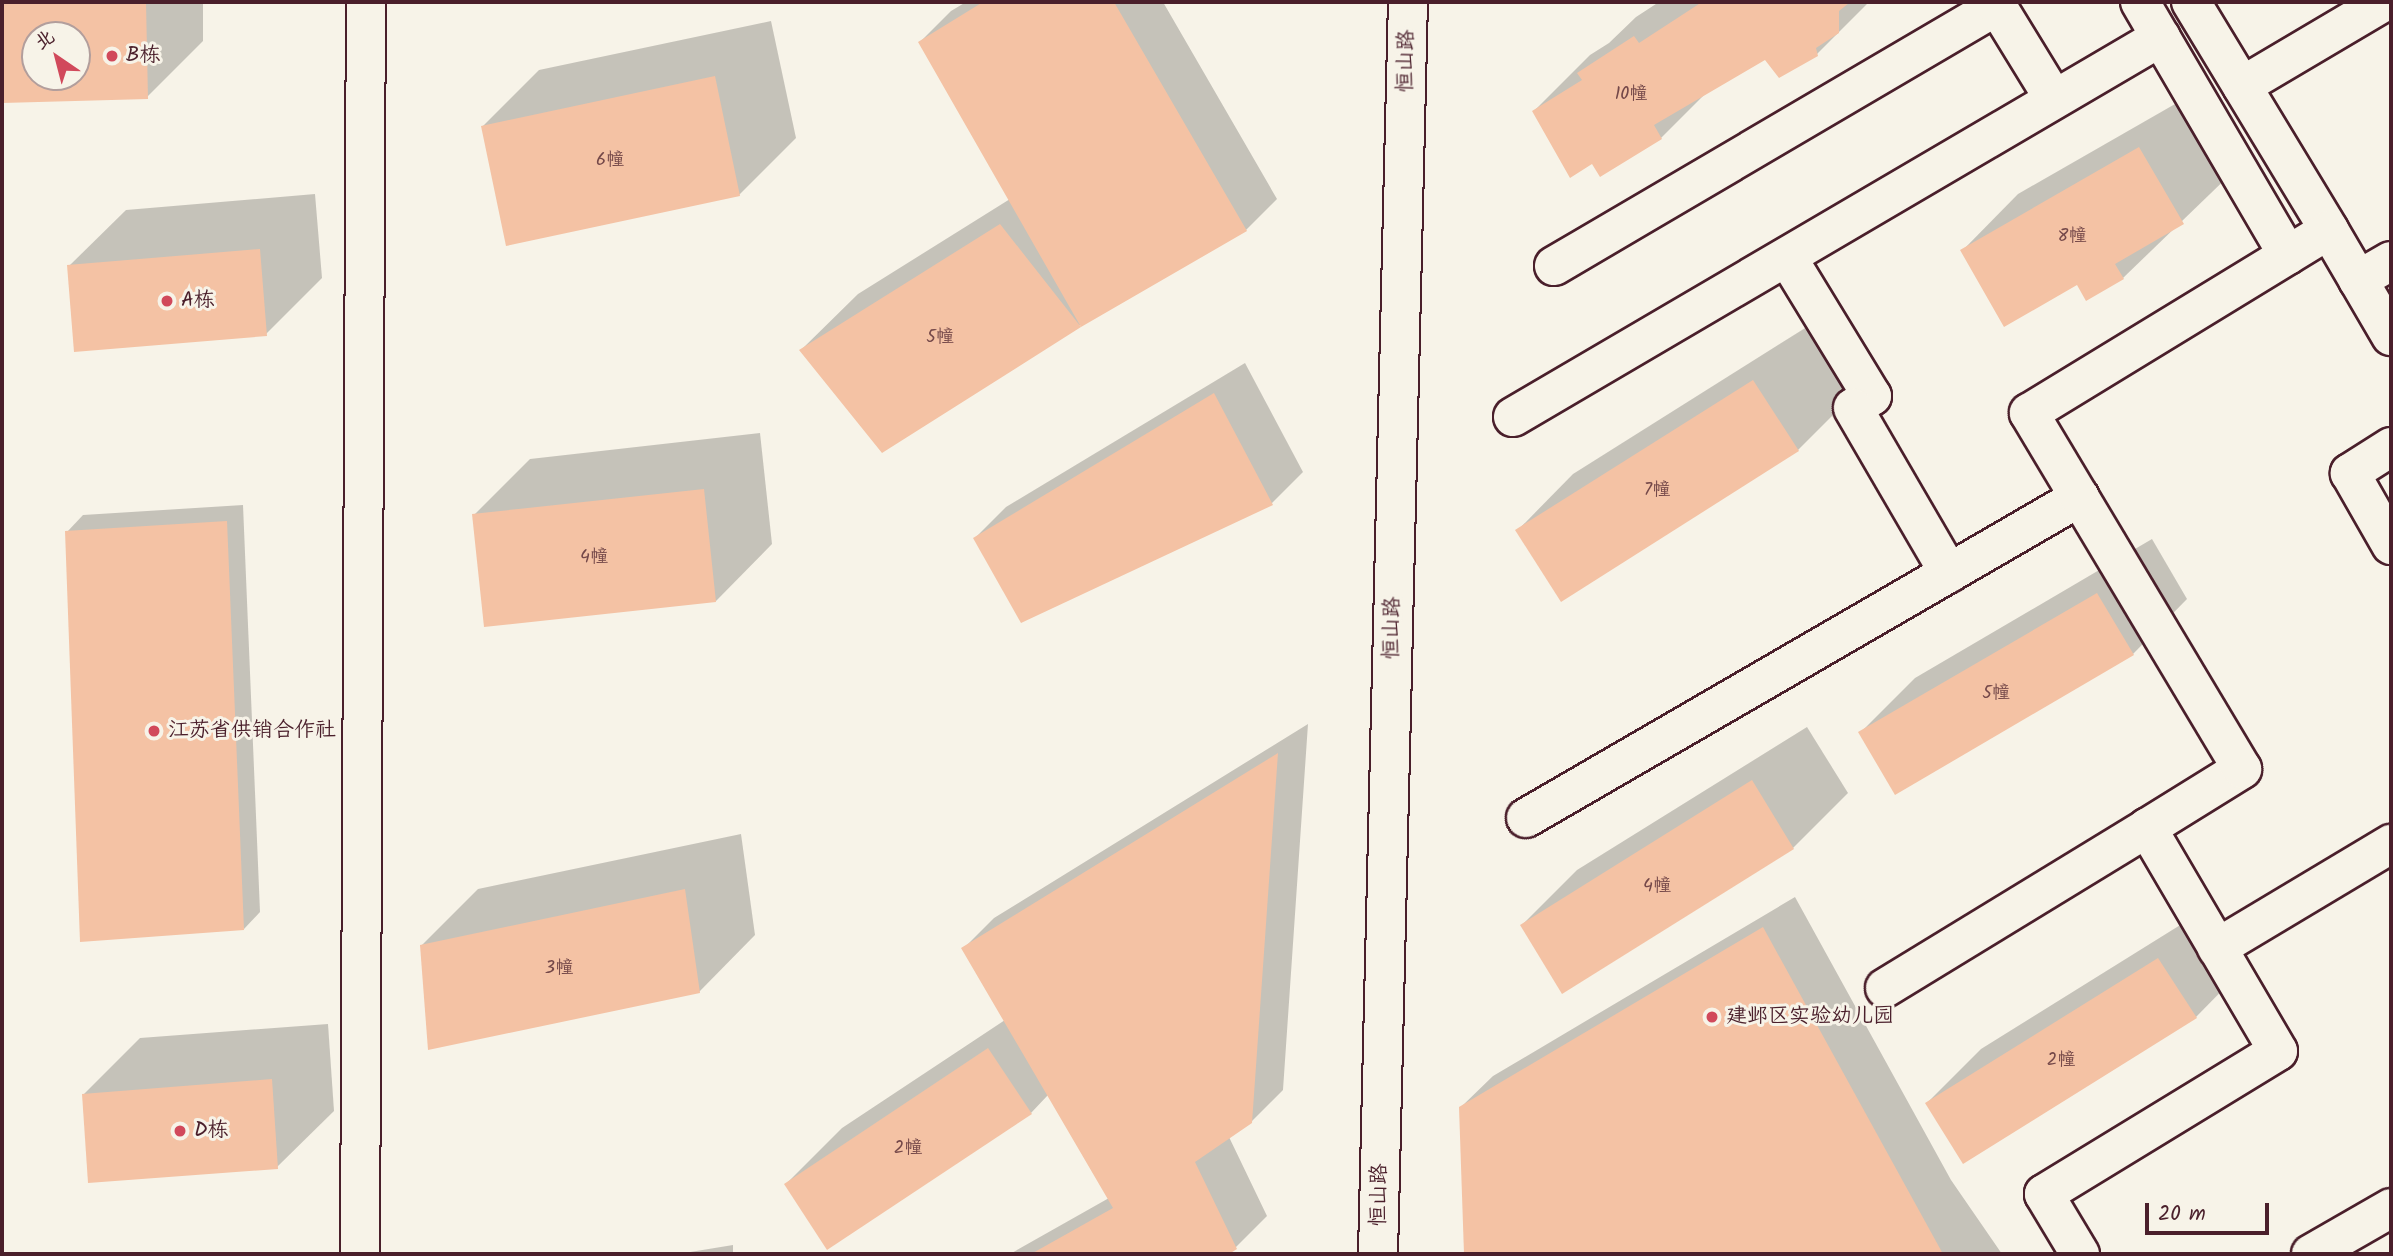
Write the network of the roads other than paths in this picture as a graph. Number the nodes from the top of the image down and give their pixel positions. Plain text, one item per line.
1 (366, 2) edge
2 (1408, 2) edge
3 (2140, 2) edge
4 (2191, 2) edge
5 (2385, 2) edge
6 (2161, 37) junction
7 (2242, 86) junction
8 (2054, 100) junction
9 (2329, 230) junction
10 (2288, 255) junction
11 (1787, 257) junction
12 (2391, 261) edge
13 (1554, 266) dead end
14 (2358, 279) junction
15 (2391, 336) edge
16 (1513, 417) dead end
17 (2391, 447) edge
18 (2080, 497) junction
19 (2391, 545) edge
20 (1949, 573) junction
21 (1526, 818) dead end
22 (2147, 828) junction
23 (2391, 844) edge
24 (2217, 948) junction
25 (1885, 988) dead end
26 (2391, 1208) edge
27 (360, 1254) edge
28 (1378, 1254) edge
29 (2080, 1254) edge
30 (2311, 1254) edge

1 - 27 street
2 - 28 street, 恒山路
3 - 6 street
4 - 7 street
5 - 7 street
6 - 8 street
6 - 10 street
7 - 9 street
8 - 11 street
8 - 13 street
9 - 10 street
9 - 14 street
10 - 18 street
11 - 16 street
11 - 20 street
12 - 14 street
14 - 15 street
17 - 19 street
18 - 20 street
18 - 22 street
20 - 21 street
22 - 24 street
22 - 25 street
23 - 24 street
24 - 29 street
26 - 30 street

